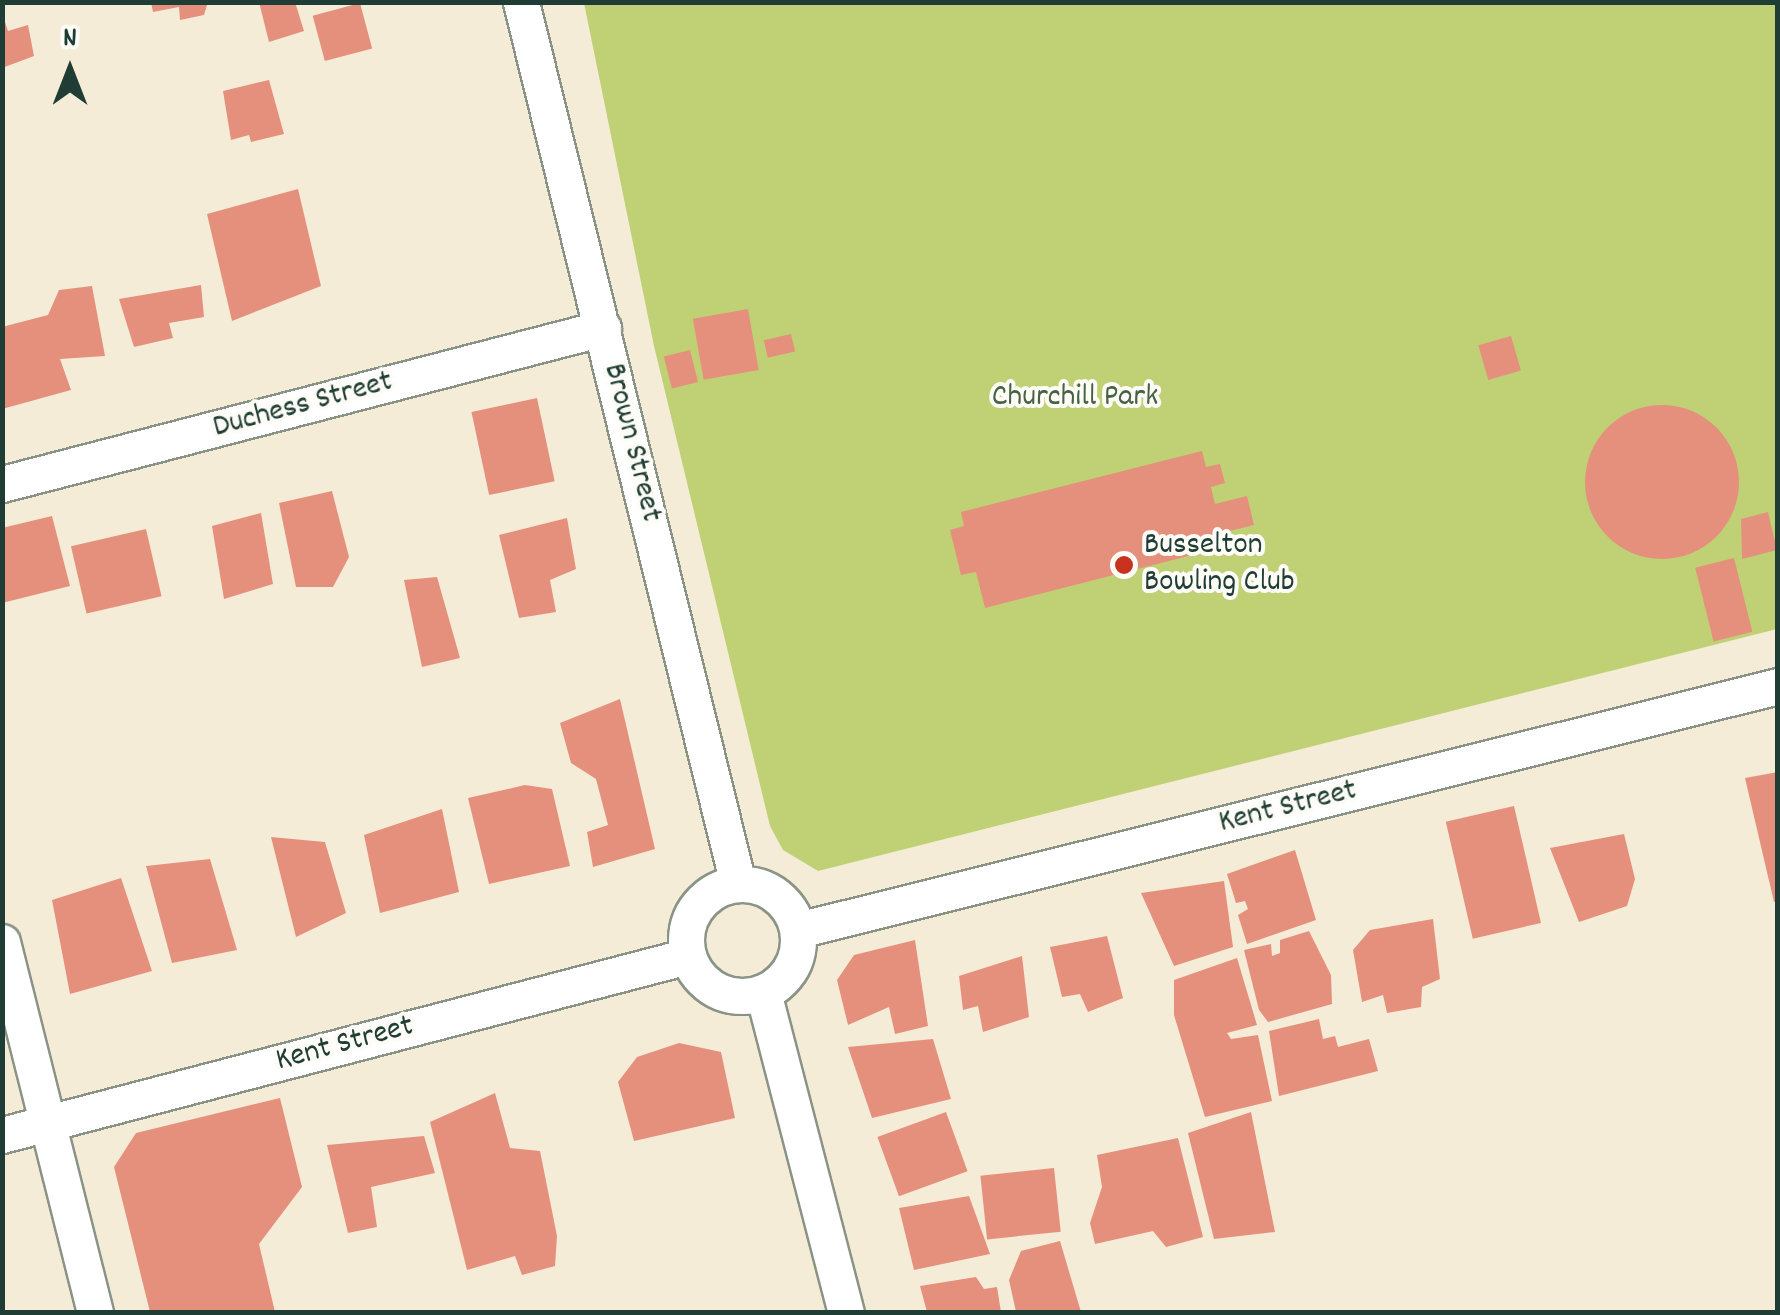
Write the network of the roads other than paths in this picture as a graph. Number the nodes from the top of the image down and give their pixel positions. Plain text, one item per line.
1 (521, 2) edge
2 (603, 328) junction
3 (2, 484) edge
4 (1778, 686) edge
5 (738, 884) junction
6 (798, 930) junction
7 (2, 942) edge
8 (688, 956) junction
9 (763, 992) junction
10 (48, 1124) junction
11 (2, 1134) edge
12 (95, 1312) edge
13 (846, 1312) edge

1 - 2 street, Brown Street
2 - 3 street, Duchess Street
2 - 5 street, Brown Street
4 - 6 street, Kent Street
5 - 6 street
5 - 8 street
6 - 9 street
7 - 10 street
8 - 9 street
8 - 10 street, Kent Street
9 - 13 street
10 - 11 street, Kent Street
10 - 12 street

